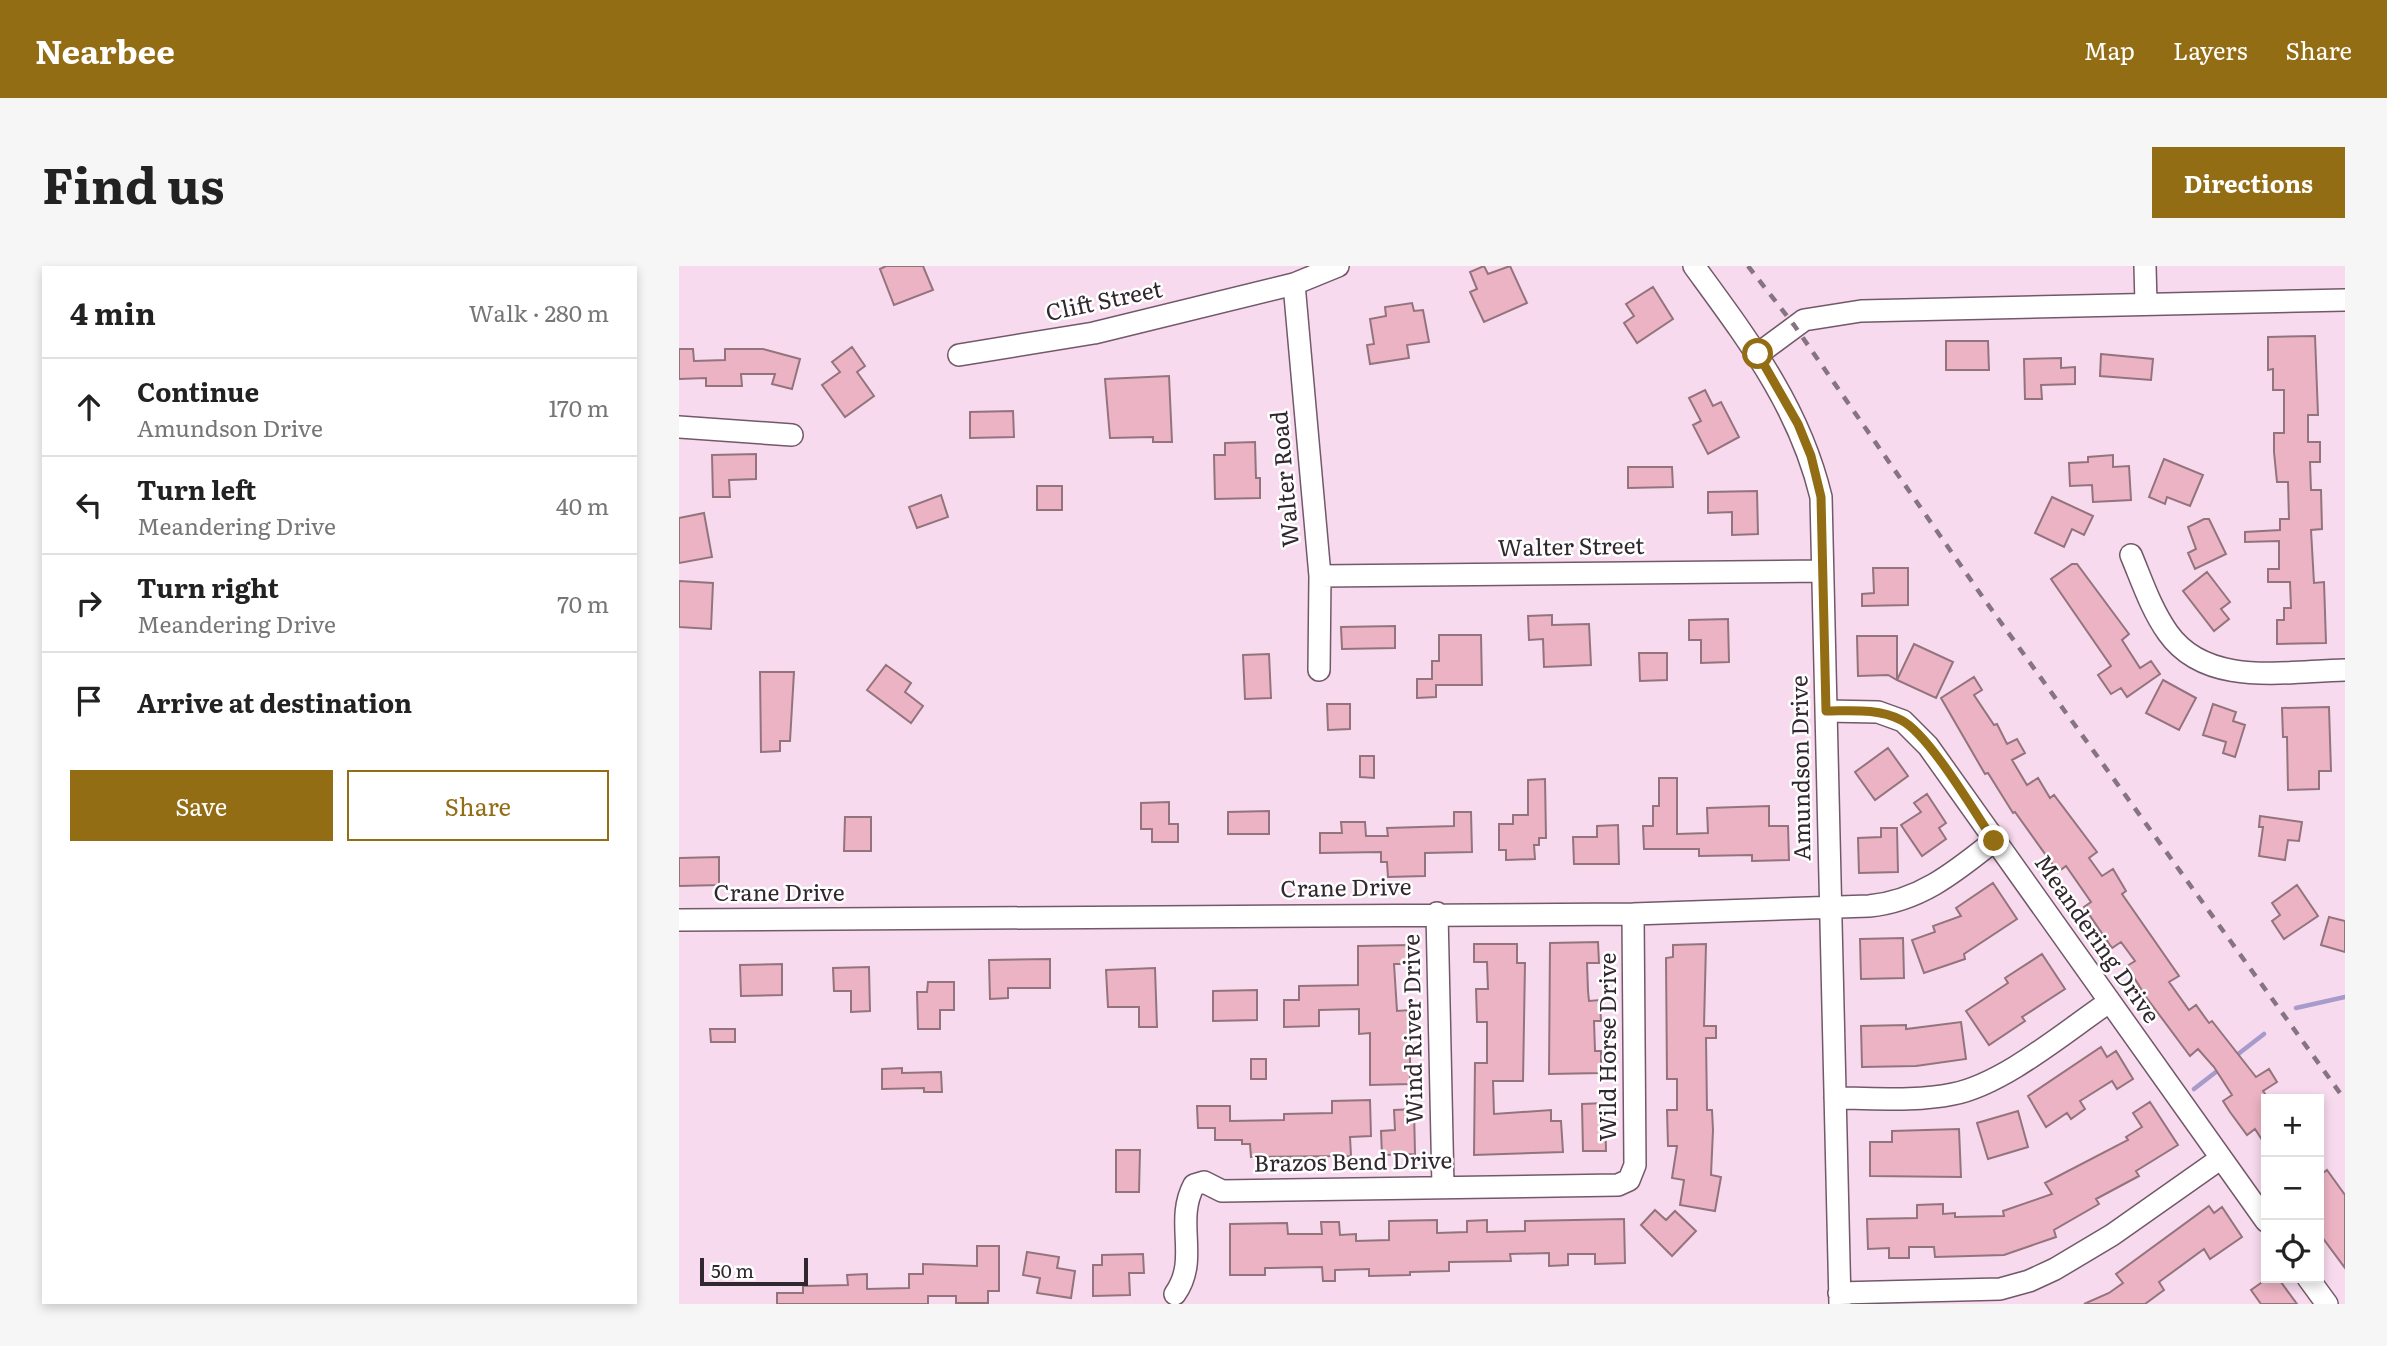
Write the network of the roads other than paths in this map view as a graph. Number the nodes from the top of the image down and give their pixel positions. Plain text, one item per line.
1 (1338, 266) edge
2 (1694, 266) edge
3 (2145, 266) edge
4 (1294, 284) junction
5 (2345, 300) edge
6 (2146, 304) junction
7 (1758, 354) junction
8 (959, 355) dead end
9 (679, 427) edge
10 (792, 435) dead end
11 (2131, 555) dead end
12 (1822, 571) junction
13 (1320, 576) junction
14 (1319, 670) dead end
15 (2345, 670) edge
16 (1826, 711) junction
17 (1994, 841) junction
18 (1830, 907) junction
19 (1437, 913) junction
20 (1633, 914) junction
21 (679, 920) edge
22 (2109, 1002) junction
23 (1835, 1098) junction
24 (2220, 1159) junction
25 (1629, 1180) joint
26 (1443, 1186) junction
27 (2265, 1220) edge
28 (2312, 1283) edge
29 (1175, 1294) dead end
30 (1840, 1298) edge
31 (2327, 1304) edge

1 - 4 street, Clift Street
2 - 7 street, Amundson Drive
3 - 6 street
4 - 8 street, Clift Street
4 - 13 street, Walter Road
5 - 6 street
6 - 7 street
7 - 12 street, Amundson Drive
9 - 10 street
11 - 15 street
12 - 13 street, Walter Street
12 - 16 street, Amundson Drive
13 - 14 street, Walter Road
16 - 17 street, Meandering Drive
16 - 18 street, Amundson Drive
17 - 18 street, Crane Drive
17 - 22 street, Meandering Drive
18 - 20 street, Crane Drive
18 - 23 street, Amundson Drive
19 - 20 street, Crane Drive
19 - 21 street, Crane Drive
19 - 26 street, Wind River Drive
20 - 25 street, Wild Horse Drive
22 - 23 street
22 - 24 street, Meandering Drive
23 - 30 street, Amundson Drive
24 - 27 street, Meandering Drive
24 - 30 street
25 - 26 street, Brazos Bend Drive
26 - 29 street, Brazos Bend Drive
28 - 31 street

